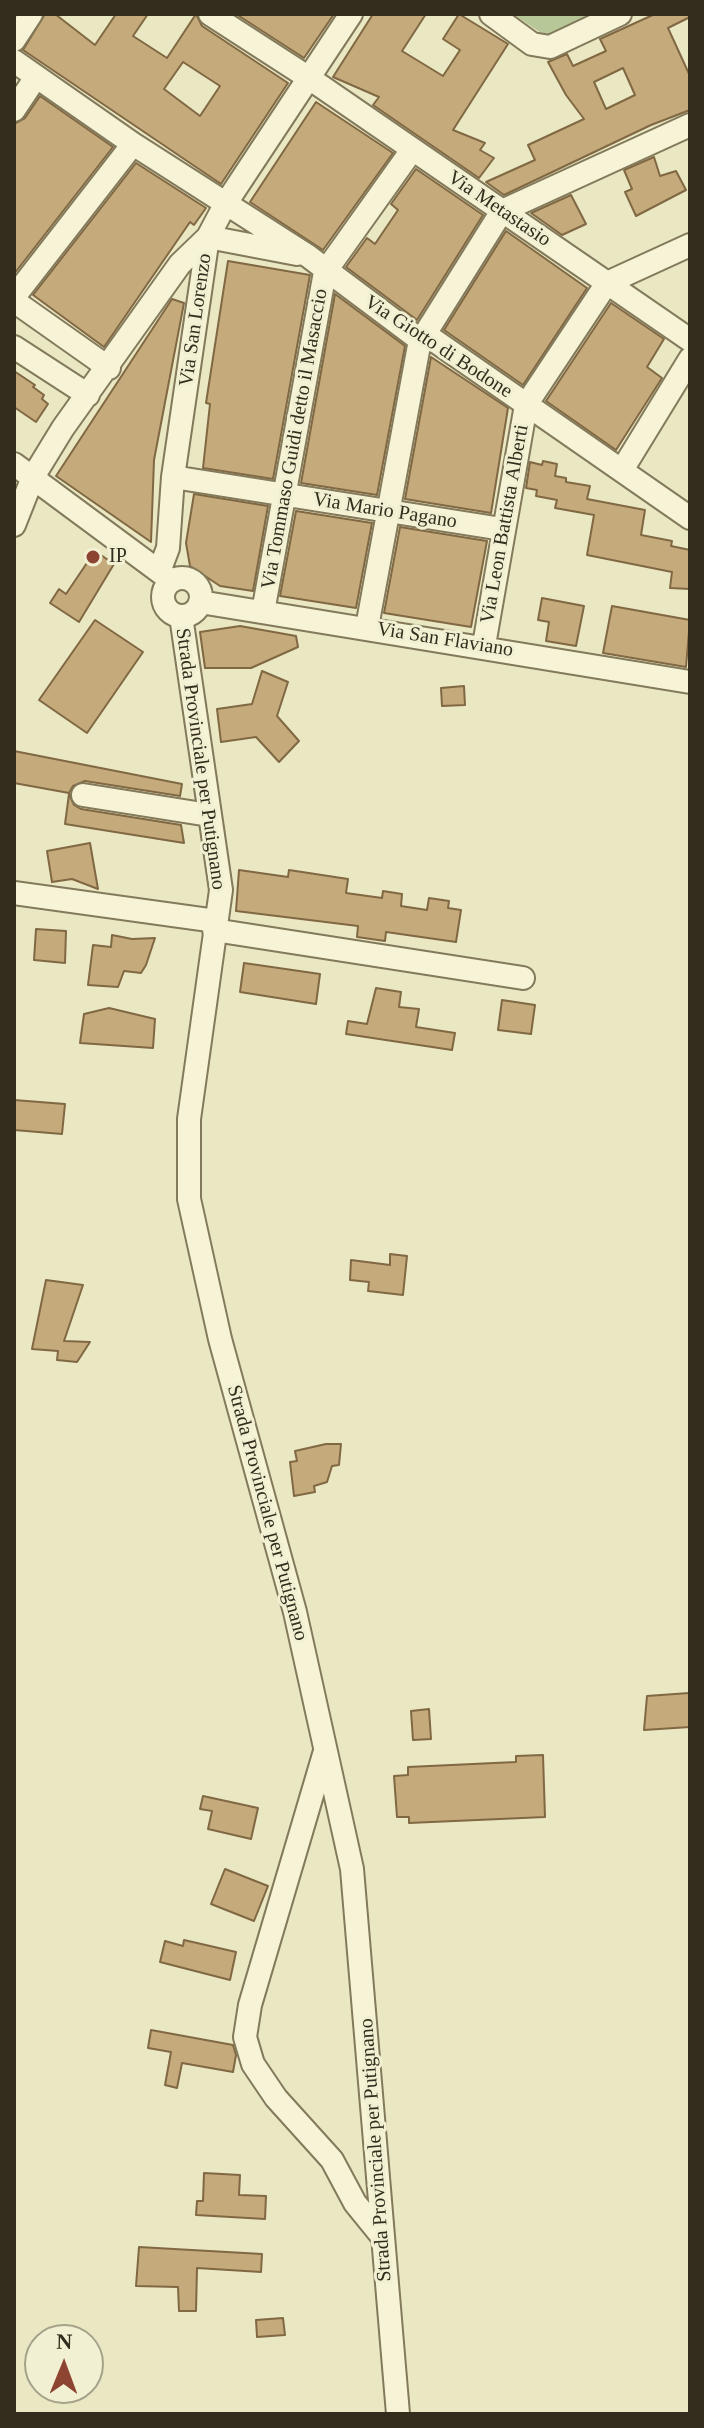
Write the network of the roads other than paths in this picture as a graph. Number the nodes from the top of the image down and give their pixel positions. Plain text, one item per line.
1 (31, 14) edge
2 (210, 14) edge
3 (351, 14) edge
4 (491, 14) edge
5 (620, 14) edge
6 (14, 40) edge
7 (14, 61) edge
8 (36, 77) junction
9 (309, 78) junction
10 (14, 110) edge
11 (690, 125) edge
12 (133, 144) junction
13 (412, 150) junction
14 (226, 203) junction
15 (502, 211) junction
16 (208, 237) junction
17 (690, 245) edge
18 (308, 256) junction
19 (325, 272) junction
20 (607, 283) junction
21 (14, 299) edge
22 (422, 337) junction
23 (690, 340) edge
24 (14, 347) edge
25 (690, 359) edge
26 (109, 368) junction
27 (88, 395) junction
28 (526, 405) junction
29 (19, 467) edge
30 (622, 470) junction
31 (173, 477) junction
32 (282, 495) junction
33 (388, 512) junction
34 (690, 518) edge
35 (14, 525) edge
36 (502, 529) junction
37 (166, 575) junction
38 (190, 609) junction
39 (263, 612) junction
40 (367, 627) junction
41 (484, 645) junction
42 (690, 682) edge
43 (83, 795) dead end
44 (209, 815) junction
45 (14, 893) edge
46 (215, 925) junction
47 (523, 978) dead end
48 (326, 1746) junction
49 (381, 2235) junction
50 (398, 2414) edge

1 - 6 street
2 - 9 street, Via Metastasio
3 - 9 street, Via San Lorenzo
4 - 5 street
7 - 8 street, Via Giotto di Bodone
8 - 10 street
8 - 12 street, Via Giotto di Bodone
9 - 13 street, Via Metastasio
9 - 14 street, Via San Lorenzo
11 - 15 street
12 - 14 street, Via Giotto di Bodone
12 - 21 street
13 - 15 street, Via Metastasio
13 - 19 street, Via Tommaso Guidi detto il Masaccio
14 - 16 street, Via San Lorenzo
14 - 18 street, Via Giotto di Bodone
15 - 20 street, Via Metastasio
15 - 22 street
16 - 18 street
16 - 26 street
16 - 31 street, Via San Lorenzo
17 - 20 street
18 - 19 street, Via Giotto di Bodone
19 - 22 street, Via Giotto di Bodone
19 - 32 street, Via Tommaso Guidi detto il Masaccio
20 - 23 street, Via Metastasio
20 - 28 street, Via Leon Battista Alberti
21 - 26 street
22 - 28 street, Via Giotto di Bodone
22 - 33 street
24 - 27 street
25 - 30 street
26 - 27 street
27 - 29 street
28 - 30 street, Via Giotto di Bodone
28 - 36 street, Via Leon Battista Alberti
29 - 35 street
29 - 37 street
30 - 34 street, Via Giotto di Bodone
31 - 32 street, Via Mario Pagano
31 - 37 street, Via San Lorenzo
32 - 33 street, Via Mario Pagano
32 - 39 street, Via Tommaso Guidi detto il Masaccio
33 - 36 street, Via Mario Pagano
33 - 40 street
36 - 41 street, Via Leon Battista Alberti
37 - 38 street
38 - 39 street, Via San Flaviano
38 - 44 street, Strada Provinciale per Putignano
39 - 40 street, Via San Flaviano
40 - 41 street, Via San Flaviano
41 - 42 street, Via San Flaviano
43 - 44 street
44 - 46 street, Strada Provinciale per Putignano
45 - 46 street
46 - 47 street
46 - 48 street, Strada Provinciale per Putignano
48 - 49 street, Strada Provinciale per Putignano
48 - 49 street
49 - 50 street, Strada Provinciale per Putignano

